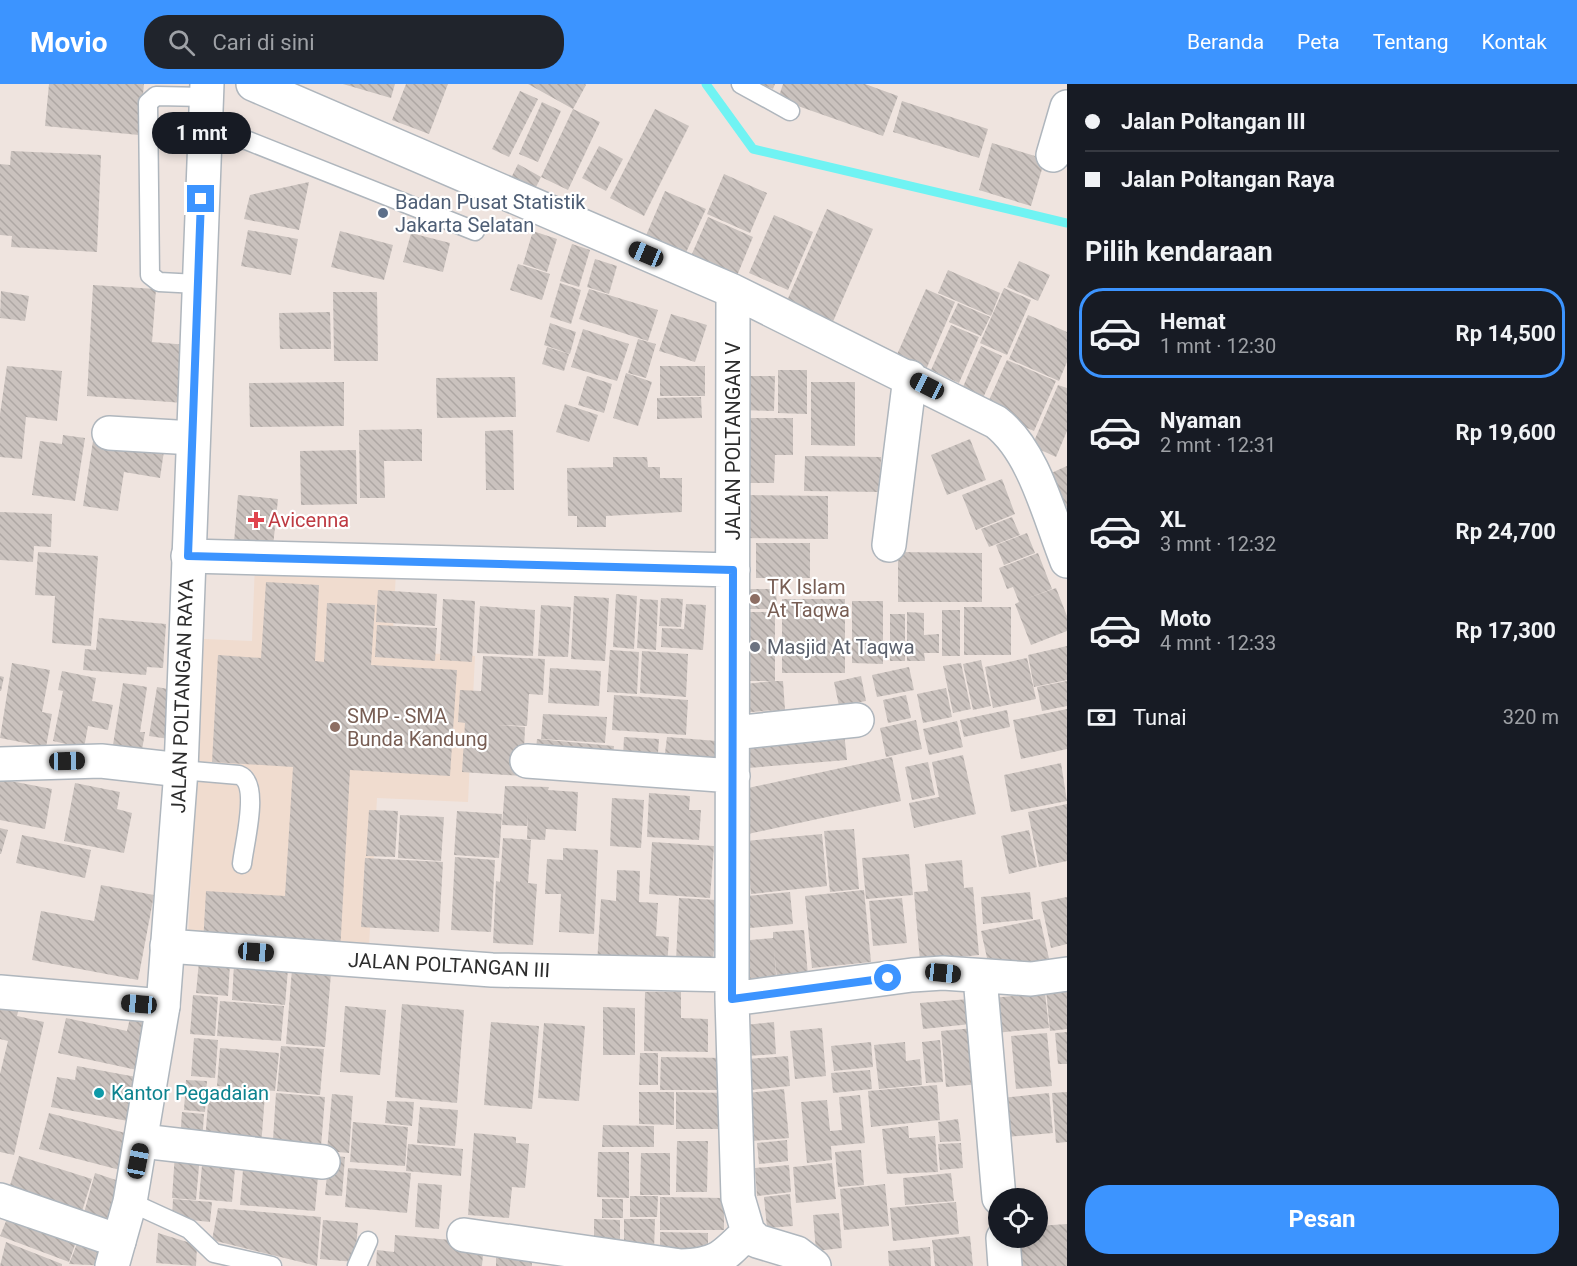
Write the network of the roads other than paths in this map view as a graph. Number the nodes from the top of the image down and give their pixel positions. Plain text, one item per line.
1 (252, 84) edge
2 (741, 84) edge
3 (206, 91) edge
4 (1067, 107) edge
5 (790, 111) dead end
6 (204, 135) junction
7 (1053, 155) dead end
8 (475, 231) dead end
9 (198, 284) junction
10 (733, 291) junction
11 (910, 377) junction
12 (109, 433) dead end
13 (193, 438) junction
14 (888, 545) dead end
15 (188, 556) junction
16 (1067, 561) edge
17 (733, 570) junction
18 (857, 720) dead end
19 (733, 733) junction
20 (527, 761) dead end
21 (0, 764) edge
22 (181, 770) junction
23 (733, 776) junction
24 (242, 864) dead end
25 (167, 946) junction
26 (1067, 974) edge
27 (980, 977) junction
28 (732, 987) junction
29 (0, 992) edge
30 (163, 1006) junction
31 (142, 1141) junction
32 (323, 1162) dead end
33 (998, 1188) edge
34 (0, 1200) edge
35 (130, 1202) junction
36 (748, 1232) junction
37 (464, 1235) dead end
38 (368, 1241) dead end
39 (1004, 1248) edge
40 (116, 1253) edge
41 (272, 1266) edge
42 (357, 1266) edge
43 (814, 1266) edge
44 (1005, 1266) edge

1 - 10 street
2 - 5 lane
3 - 6 street, JALAN POLTANGAN RAYA
3 - 9 lane
4 - 7 street
6 - 8 lane
6 - 9 street, JALAN POLTANGAN RAYA
9 - 13 street, JALAN POLTANGAN RAYA
10 - 11 street
10 - 17 street, JALAN POLTANGAN V
11 - 14 street
11 - 16 street
12 - 13 street
13 - 15 street, JALAN POLTANGAN RAYA
15 - 17 street
15 - 22 street, JALAN POLTANGAN RAYA
17 - 19 street, JALAN POLTANGAN V
18 - 19 street
19 - 23 street, JALAN POLTANGAN V
20 - 23 street
21 - 22 street
22 - 24 lane
22 - 25 street, JALAN POLTANGAN RAYA
23 - 28 street, JALAN POLTANGAN V
25 - 28 street, JALAN POLTANGAN III
25 - 30 street, JALAN POLTANGAN RAYA
26 - 27 street, JALAN POLTANGAN III
27 - 28 street, JALAN POLTANGAN III
27 - 33 street
28 - 36 street, JALAN POLTANGAN V
29 - 30 street
30 - 31 street, JALAN POLTANGAN RAYA
31 - 32 street
31 - 35 street, JALAN POLTANGAN RAYA
34 - 40 street
35 - 40 street, JALAN POLTANGAN RAYA
35 - 41 lane
36 - 37 street
36 - 43 street
38 - 42 lane
39 - 44 street

